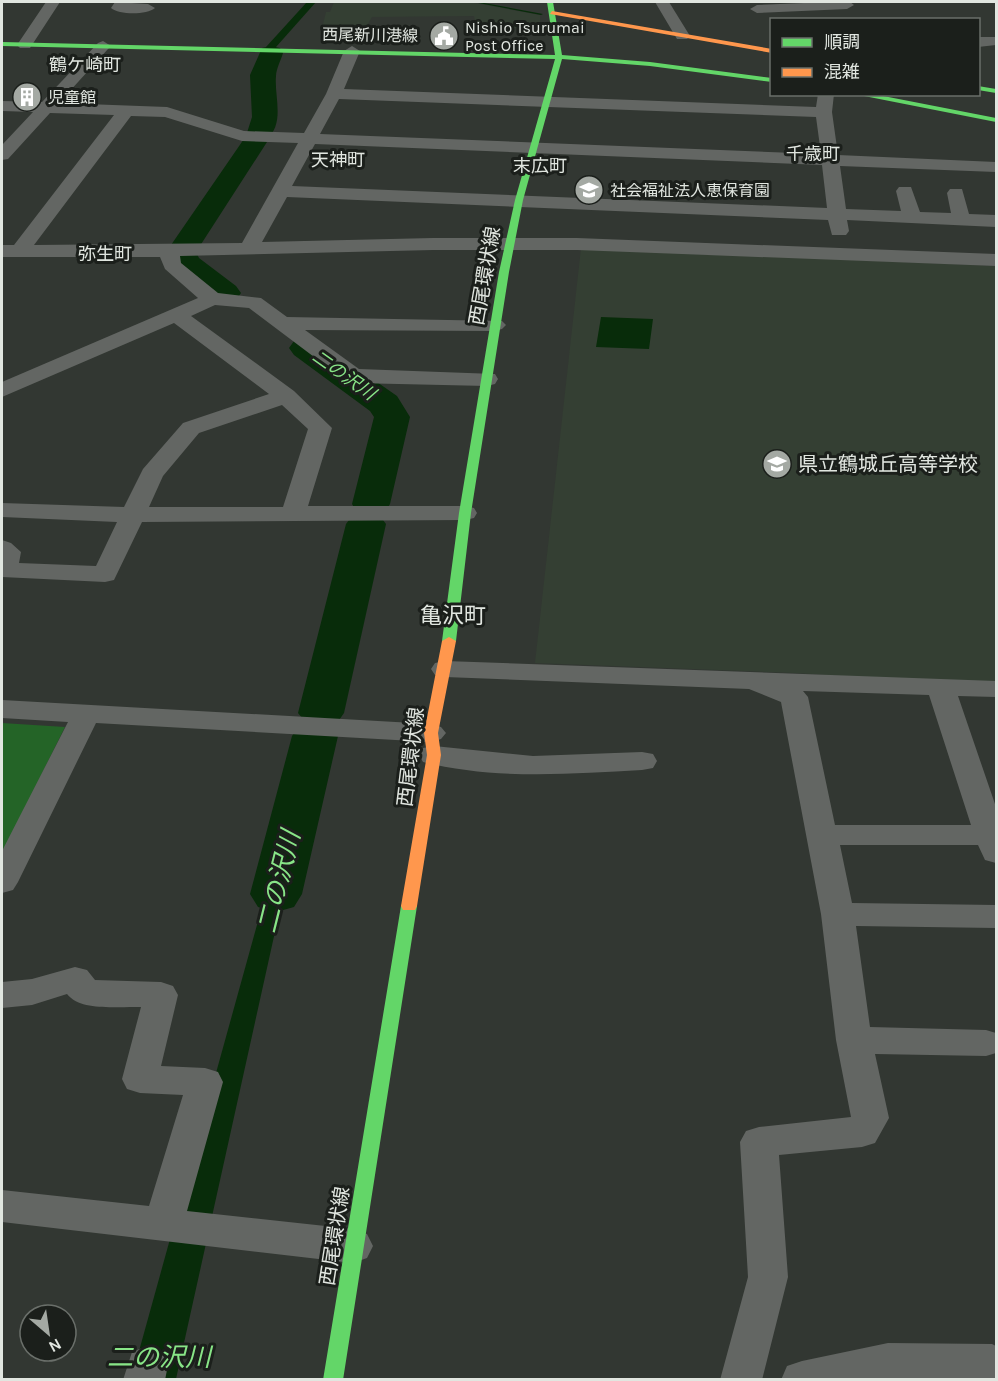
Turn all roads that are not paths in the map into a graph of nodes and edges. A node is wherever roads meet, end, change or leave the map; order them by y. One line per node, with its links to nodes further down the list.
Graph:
1 (53, 2): 13 (street)
2 (122, 2): 6 (street)
3 (663, 2): 9 (street)
4 (846, 3): 7 (street); 8 (street)
5 (551, 7): 9 (main road); 18 (main road, 西尾環状線)
6 (148, 8)
7 (757, 9)
8 (859, 18)
9 (682, 36): 15 (main road)
10 (996, 41): 11 (street)
11 (980, 42)
12 (2, 44): 13 (main road, 西尾新川港線)
13 (25, 45): 14 (main road, 西尾新川港線)
14 (103, 46): 17 (main road, 西尾新川港線); 27 (street)
15 (755, 48): 16 (street)
16 (770, 49)
17 (352, 51): 18 (main road, 西尾新川港線); 22 (street)
18 (560, 57): 19 (main road, 西尾新川港線); 25 (main road, 西尾環状線)
19 (770, 80)
20 (980, 88): 21 (main road)
21 (996, 91)
22 (334, 94): 25 (street); 31 (street)
23 (826, 96): 29 (street)
24 (869, 96): 30 (main road)
25 (547, 102): 29 (street); 32 (main road, 西尾環状線)
26 (2, 106): 27 (street)
27 (47, 108): 28 (street); 33 (street)
28 (125, 112): 31 (street); 46 (street)
29 (824, 112): 34 (street)
30 (996, 120)
31 (307, 140): 32 (street); 36 (street)
32 (534, 148): 34 (street); 39 (main road, 西尾環状線)
33 (2, 155)
34 (831, 160): 35 (street); 40 (street)
35 (996, 167)
36 (282, 191): 39 (street); 45 (street)
37 (905, 191): 41 (street)
38 (956, 193): 42 (street)
39 (519, 200): 40 (street); 44 (main road, 西尾環状線)
40 (837, 214): 41 (street); 48 (street)
41 (912, 217): 42 (street)
42 (961, 219): 43 (street)
43 (996, 221)
44 (510, 244): 45 (street); 48 (street); 53 (main road, 西尾環状線)
45 (249, 248): 47 (street)
46 (10, 251): 47 (street)
47 (169, 251): 50 (street)
48 (840, 254): 49 (street)
49 (996, 260)
50 (212, 299): 51 (street); 52 (street)
51 (176, 315): 55 (street); 56 (street)
52 (282, 323): 53 (street); 54 (street)
53 (495, 325): 54 (main road, 西尾環状線)
54 (487, 379): 58 (main road, 西尾環状線)
55 (2, 390)
56 (286, 396): 59 (street); 60 (street)
57 (2, 510): 60 (street)
58 (465, 513): 59 (street); 62 (main road, 西尾環状線)
59 (293, 514): 60 (street)
60 (132, 515): 61 (street)
61 (2, 548)
62 (445, 669): 63 (street); 68 (main road, 西尾環状線)
63 (750, 679): 64 (street); 70 (street)
64 (941, 688): 65 (street); 71 (street)
65 (996, 690)
66 (2, 708): 67 (street)
67 (86, 714): 68 (street); 72 (street)
68 (432, 744): 69 (street); 80 (main road, 西尾環状線)
69 (642, 761)
70 (822, 835): 71 (street); 73 (street)
71 (994, 843)
72 (2, 882)
73 (838, 914): 74 (street); 76 (street)
74 (996, 916)
75 (2, 994): 79 (street)
76 (854, 1040): 77 (street); 83 (street)
77 (986, 1043)
78 (2, 1206): 79 (street)
79 (163, 1224): 80 (street)
80 (352, 1246): 82 (main road, 西尾環状線)
81 (992, 1363): 84 (street)
82 (333, 1380)
83 (741, 1380)
84 (802, 1380)

